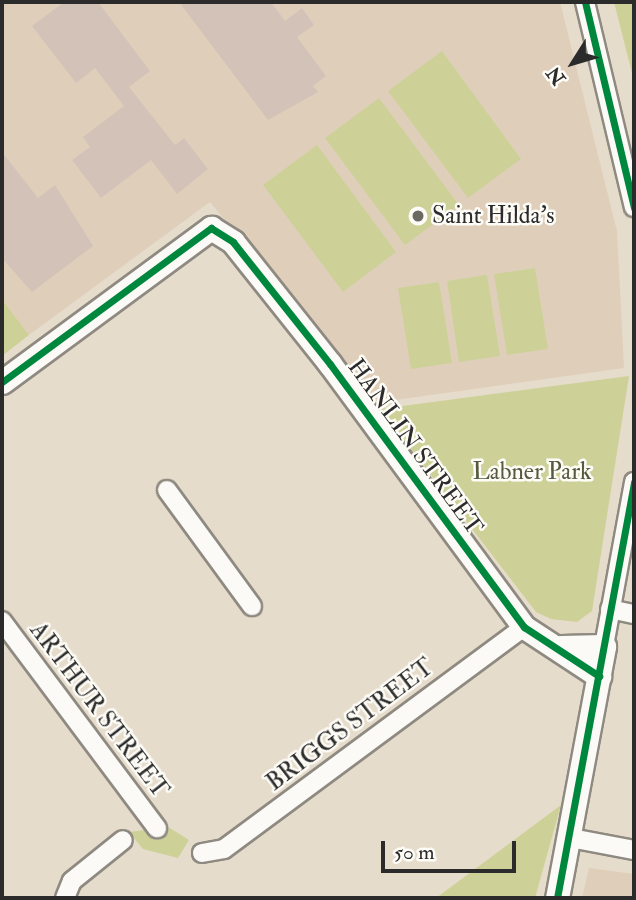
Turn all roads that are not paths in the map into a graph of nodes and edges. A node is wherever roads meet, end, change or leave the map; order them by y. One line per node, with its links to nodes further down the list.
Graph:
1 (585, 2): 2 (street)
2 (634, 207)
3 (2, 382): 10 (street, HANLIN STREET)
4 (634, 482): 7 (street)
5 (167, 490): 6 (street)
6 (252, 606)
7 (610, 609): 8 (street); 11 (street)
8 (634, 614)
9 (2, 621): 14 (street, ARTHUR STREET)
10 (524, 627): 12 (street, HANLIN STREET); 18 (street, BRIGGS STREET)
11 (604, 646): 12 (street); 13 (street)
12 (561, 648): 13 (street, HANLIN STREET)
13 (599, 677): 15 (street)
14 (157, 828)
15 (571, 838): 17 (street); 20 (street)
16 (122, 840): 19 (street)
17 (634, 850)
18 (202, 853)
19 (65, 898)
20 (557, 898)

